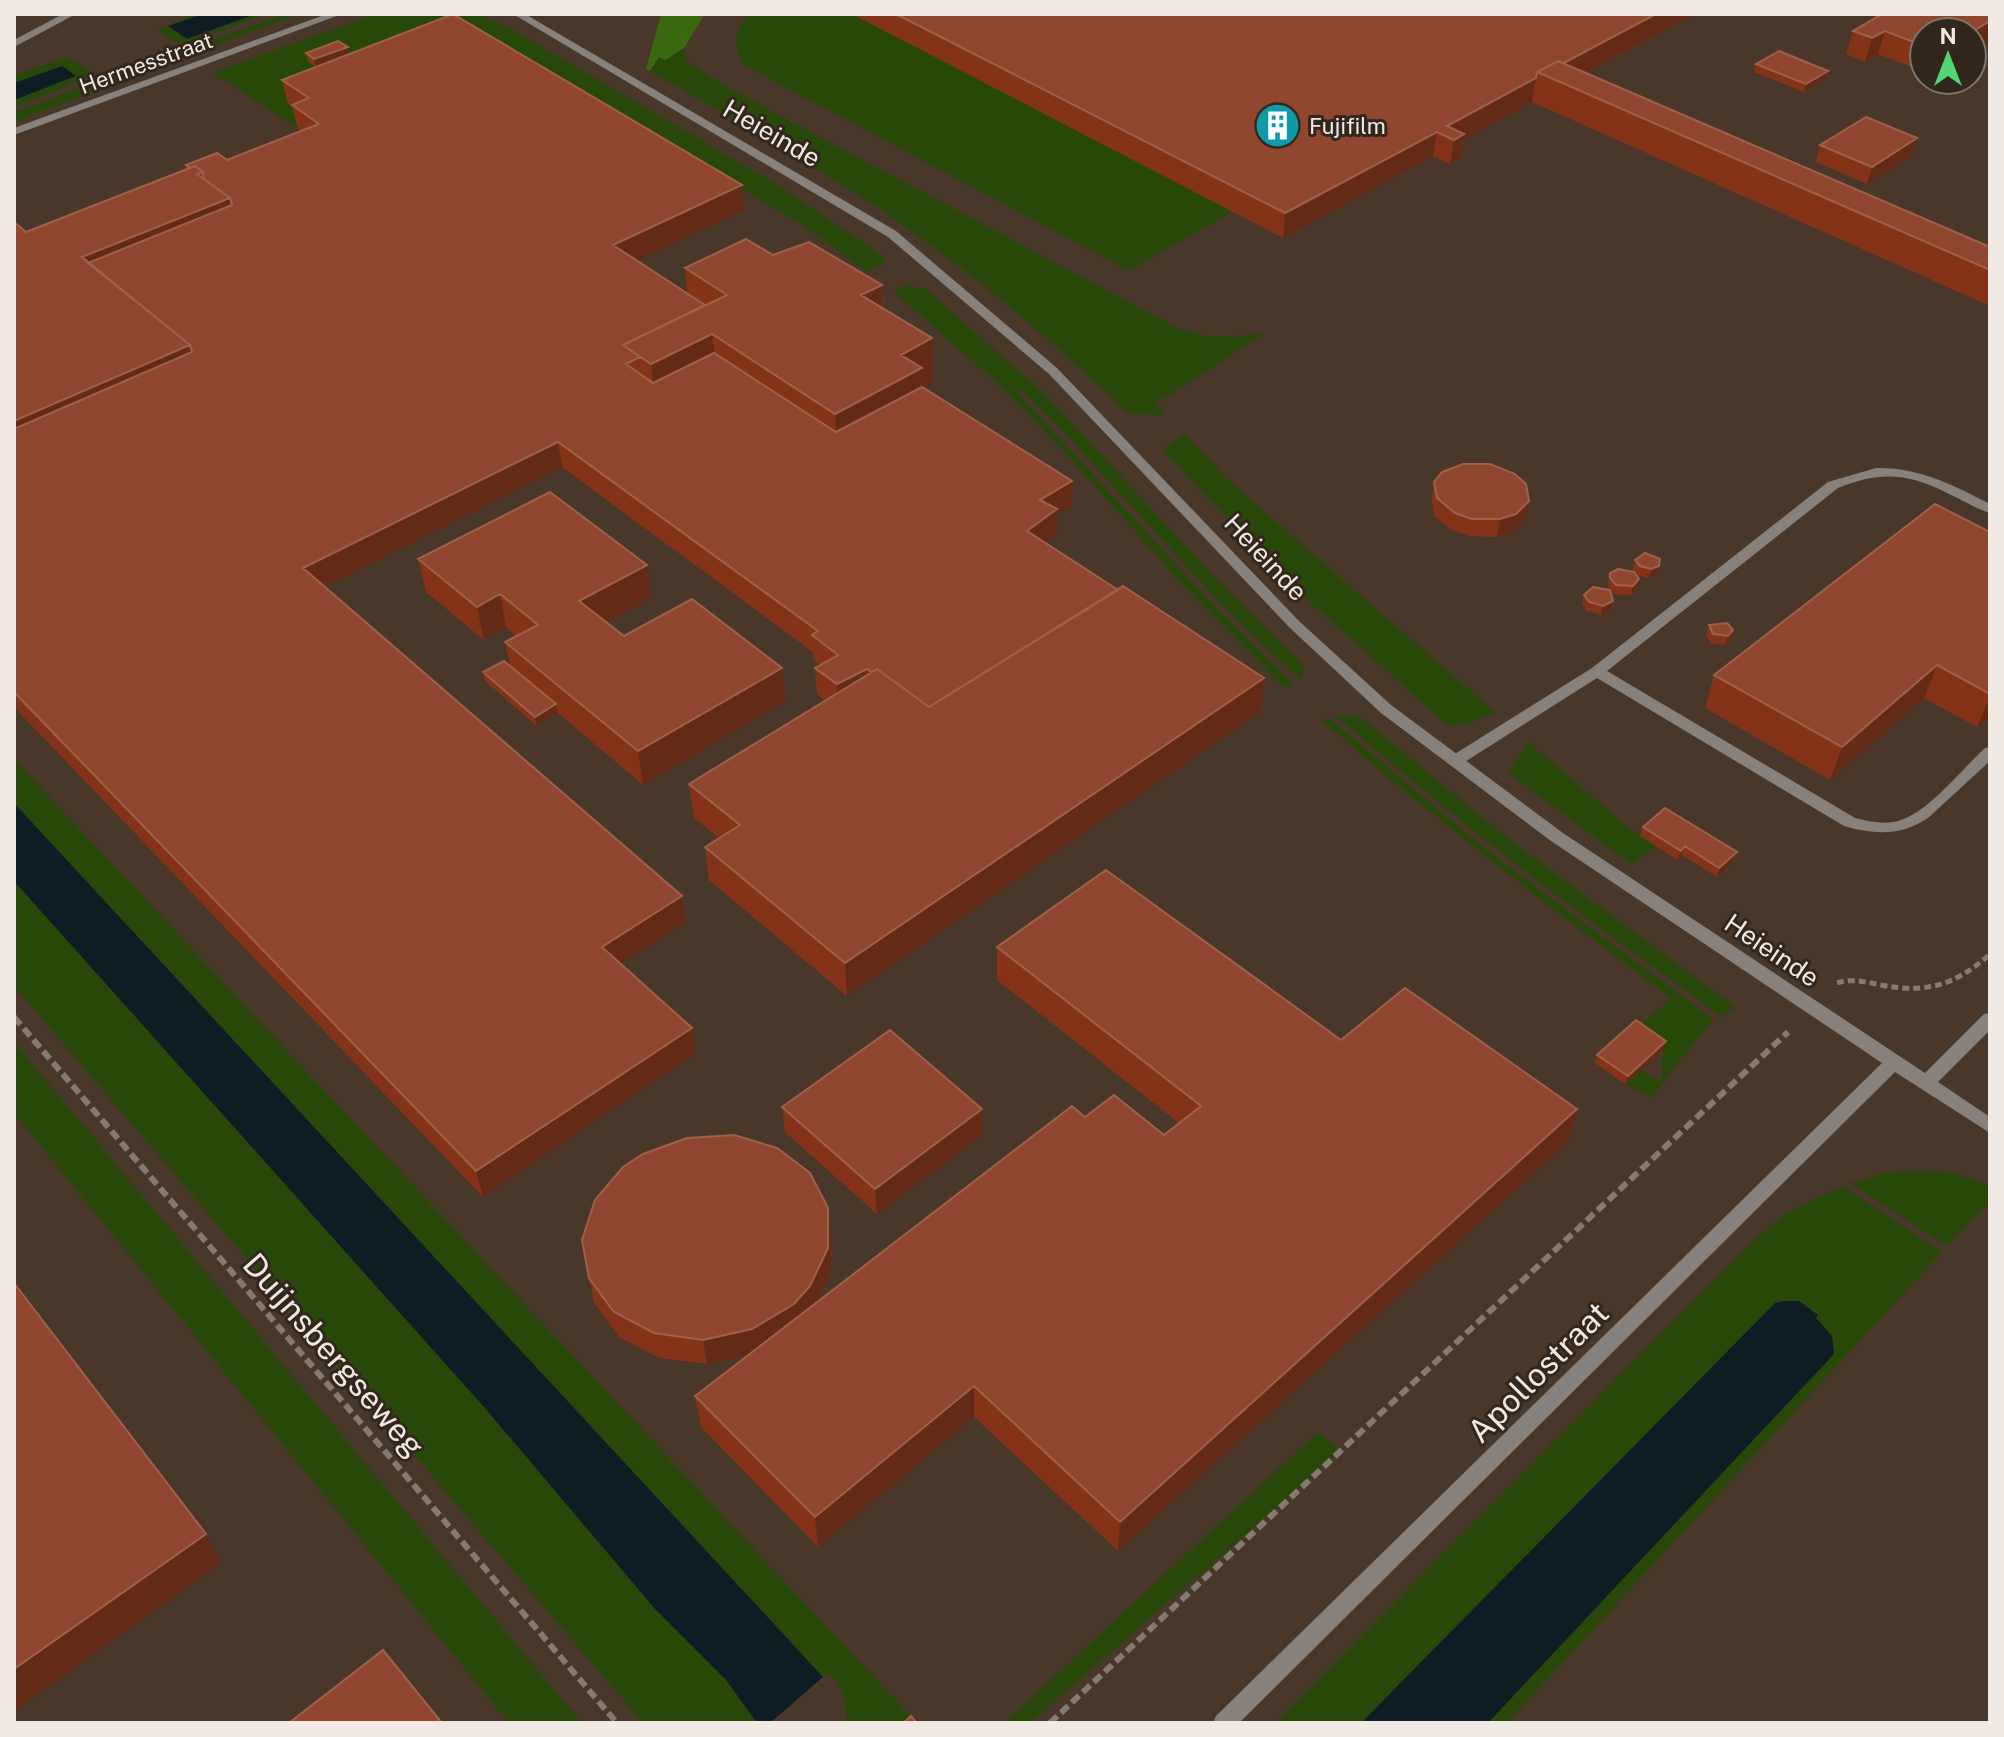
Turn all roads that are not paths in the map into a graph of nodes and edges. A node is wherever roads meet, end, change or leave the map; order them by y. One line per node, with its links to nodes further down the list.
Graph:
1 (71, 14): 4 (street); 5 (street)
2 (337, 14): 6 (street, Hermesstraat)
3 (518, 14): 10 (street, Heieinde)
4 (14, 35)
5 (14, 44)
6 (14, 132)
7 (1990, 509): 8 (street)
8 (1597, 671): 9 (street); 10 (street)
9 (1990, 752)
10 (1455, 761): 12 (street, Heieinde)
11 (1990, 1019): 13 (street)
12 (1893, 1063): 13 (street, Heieinde); 15 (street, Apollostraat)
13 (1925, 1084): 14 (street, Heieinde)
14 (1990, 1126)
15 (1224, 1723)

